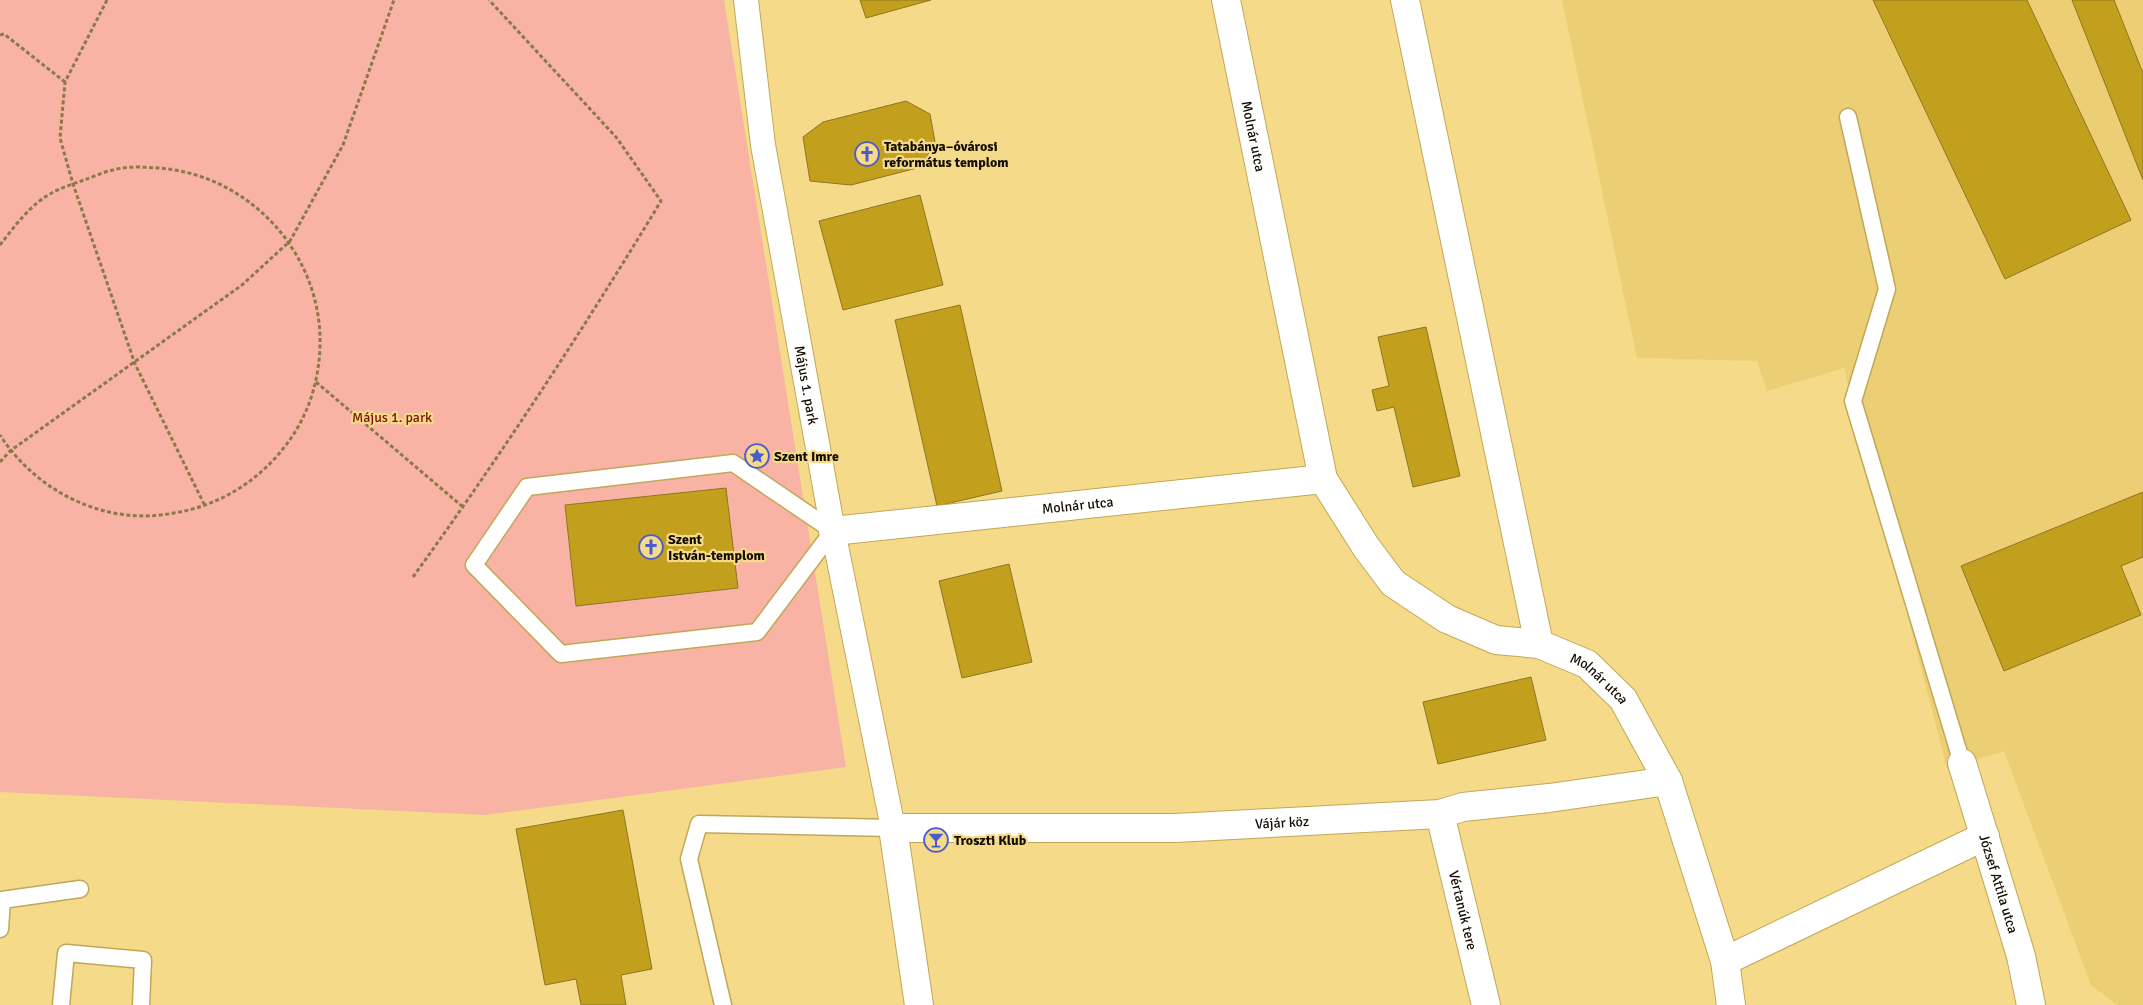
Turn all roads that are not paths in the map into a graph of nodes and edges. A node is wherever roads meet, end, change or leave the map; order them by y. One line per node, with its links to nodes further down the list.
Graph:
1 (746, 0): 6 (street, Május 1. park)
2 (1226, 0): 5 (street, Molnár utca)
3 (1405, 0): 7 (street)
4 (1848, 117): 8 (lane)
5 (1323, 479): 6 (street, Molnár utca); 7 (street, Molnár utca)
6 (834, 531): 6 (lane); 11 (street, Május 1. park)
7 (1539, 644): 9 (street, Molnár utca)
8 (1962, 763): 12 (street, József Attila utca)
9 (1668, 780): 10 (street, Vájár köz); 15 (street, Molnár utca)
10 (1440, 814): 11 (street, Vájár köz); 20 (street, Vértanúk tere)
11 (892, 828): 18 (lane); 19 (street)
12 (1985, 836): 15 (street); 22 (street, József Attila utca)
13 (80, 889): 14 (lane)
14 (0, 929)
15 (1725, 960): 21 (street, Molnár utca)
16 (61, 1005): 17 (lane)
17 (141, 1005)
18 (723, 1005)
19 (919, 1005)
20 (1486, 1005)
21 (1731, 1005)
22 (2031, 1005)

